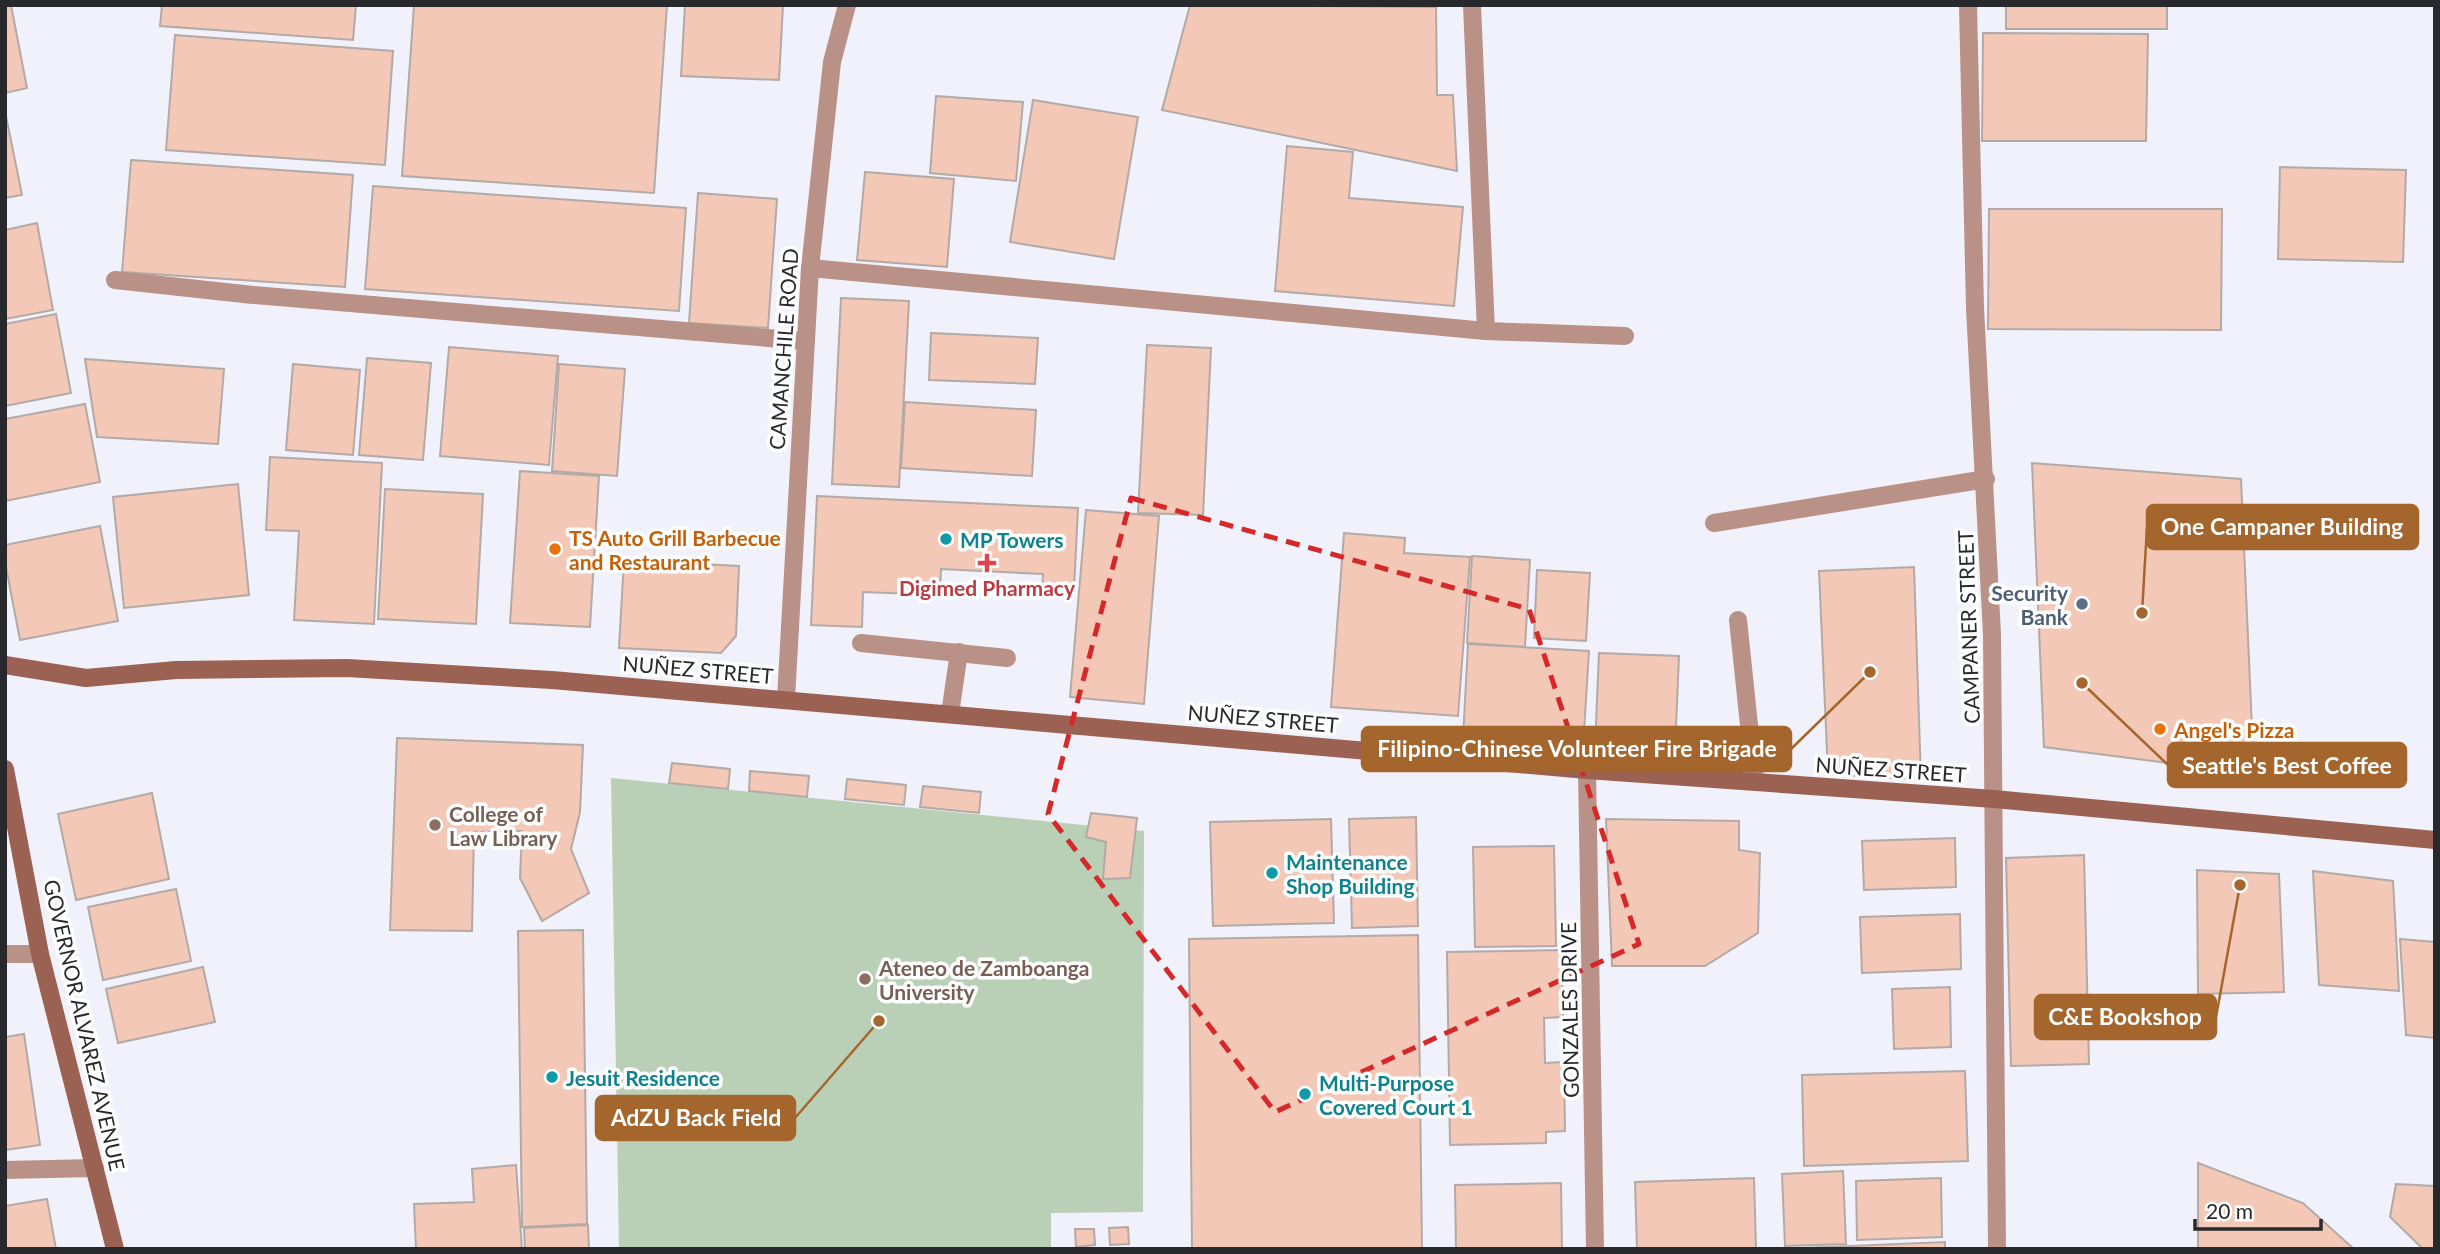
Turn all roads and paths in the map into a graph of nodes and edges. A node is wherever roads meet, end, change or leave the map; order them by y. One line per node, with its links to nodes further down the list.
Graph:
1 (847, 5): 4 (street, CAMANCHILE ROAD)
2 (1472, 5): 6 (street)
3 (1968, 5): 9 (street, CAMPANER STREET)
4 (810, 268): 6 (street); 8 (street, CAMANCHILE ROAD)
5 (115, 280): 8 (street)
6 (1486, 331): 7 (street)
7 (1625, 336)
8 (805, 341): 16 (street, CAMANCHILE ROAD)
9 (1986, 479): 10 (street); 21 (street, CAMPANER STREET)
10 (1714, 523)
11 (1738, 620): 20 (street)
12 (862, 643): 13 (street)
13 (959, 652): 14 (street); 17 (street)
14 (1007, 658)
15 (5, 664): 16 (main road, NUÑEZ STREET)
16 (786, 699): 17 (main road, NUÑEZ STREET)
17 (950, 714): 19 (main road, NUÑEZ STREET)
18 (5, 769): 24 (main road, GOVERNOR ALVAREZ AVENUE)
19 (1587, 770): 20 (main road, NUÑEZ STREET); 28 (street, GONZALES DRIVE)
20 (1755, 782): 21 (main road, NUÑEZ STREET)
21 (1994, 799): 22 (main road, NUÑEZ STREET); 29 (street, CAMPANER STREET)
22 (2435, 841)
23 (5, 954): 24 (street)
24 (40, 954): 25 (main road, GOVERNOR ALVAREZ AVENUE)
25 (95, 1168): 26 (street); 27 (main road, GOVERNOR ALVAREZ AVENUE)
26 (5, 1170)
27 (115, 1249)
28 (1595, 1249)
29 (1997, 1249)

